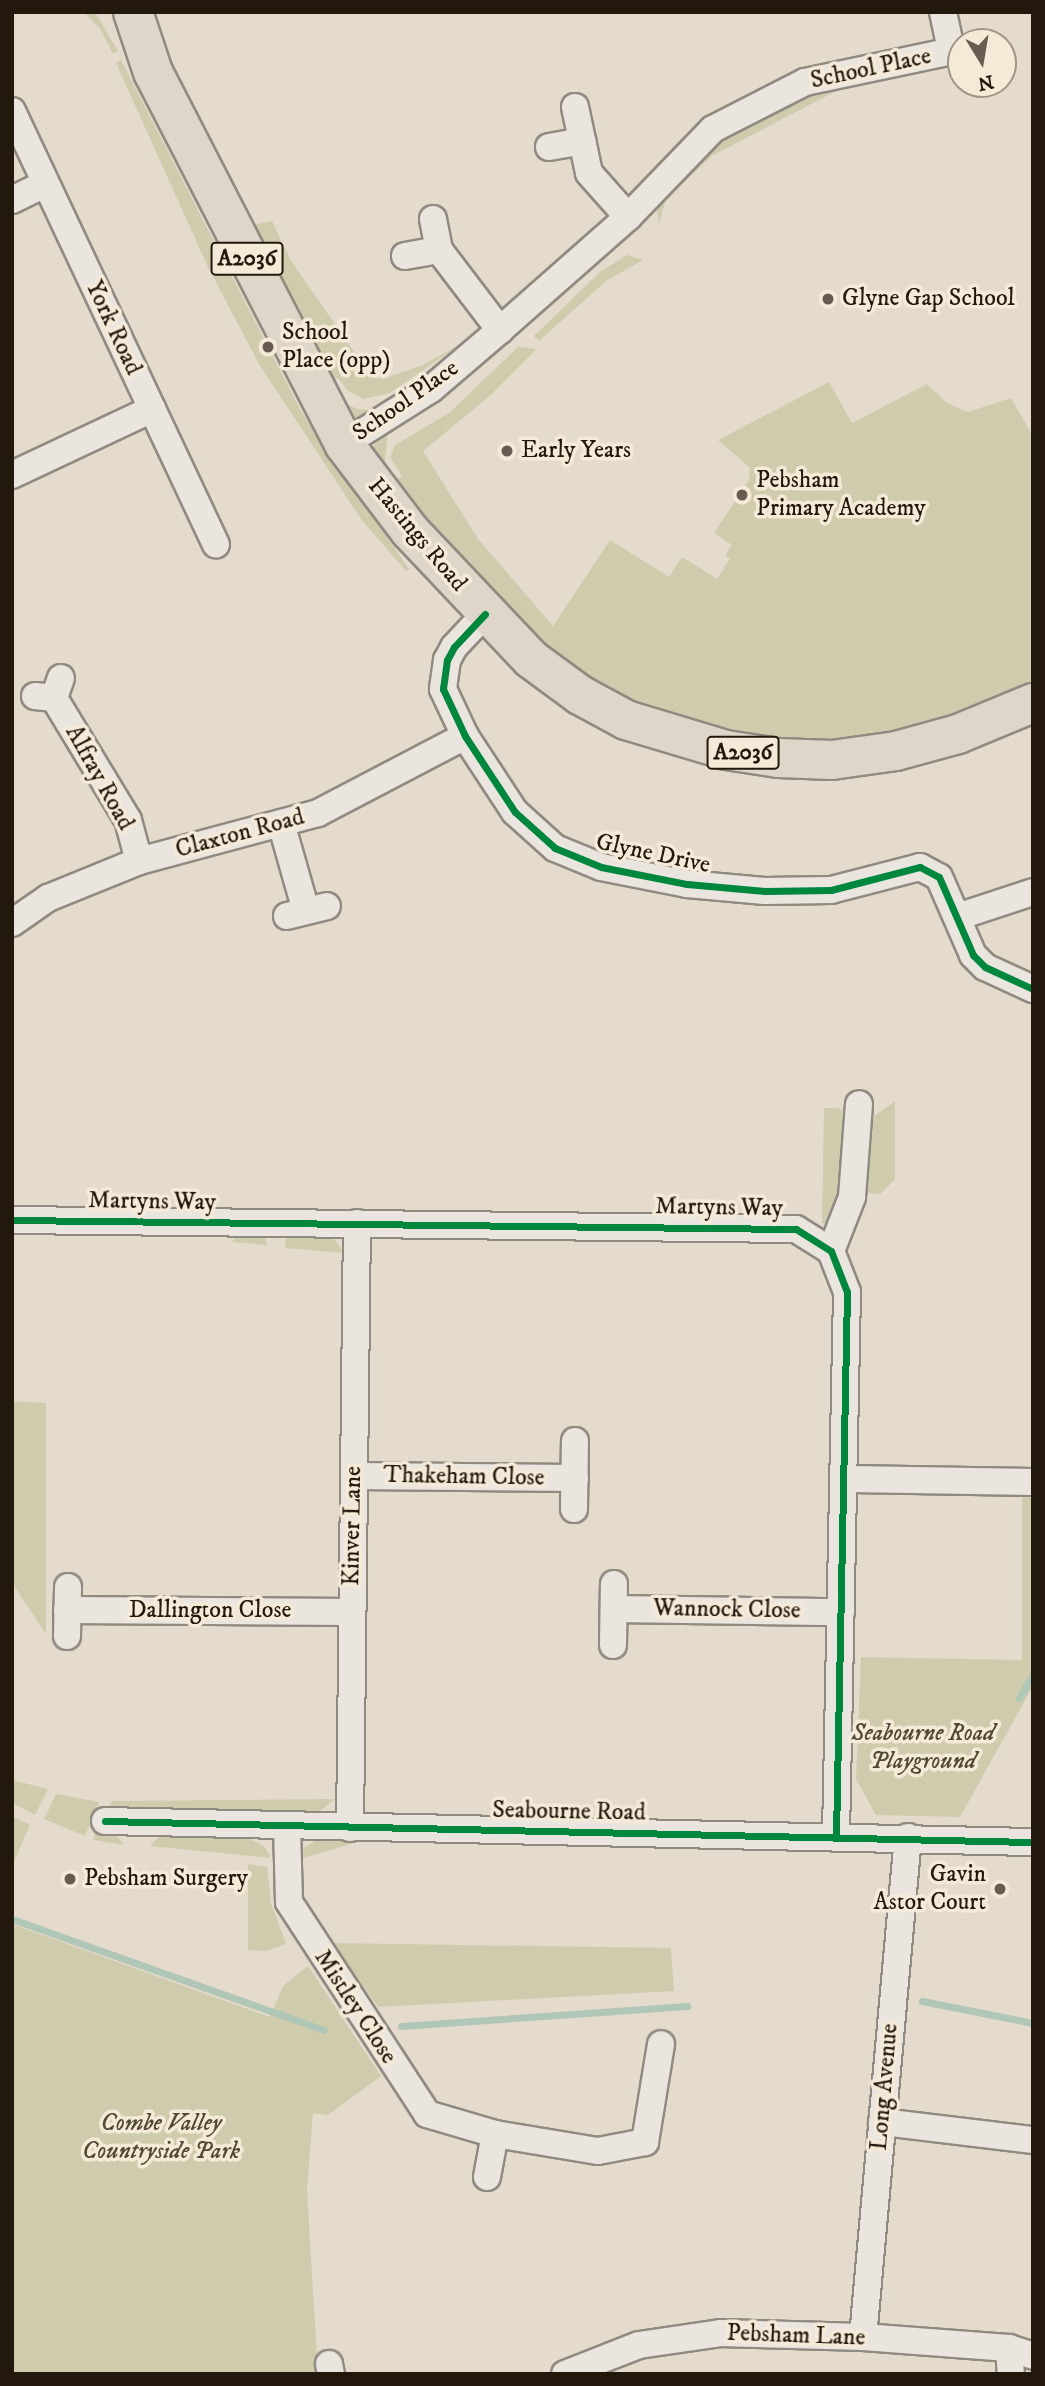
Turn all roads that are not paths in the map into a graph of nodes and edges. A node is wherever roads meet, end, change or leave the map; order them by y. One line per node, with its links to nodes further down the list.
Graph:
1 (135, 17): 15 (main road, Hastings Road / A2036)
2 (947, 52): 9 (street, School Place)
3 (575, 107): 5 (street)
4 (12, 111): 7 (street, York Road)
5 (582, 141): 6 (street); 9 (street)
6 (549, 147)
7 (45, 184): 8 (street); 14 (street, York Road)
8 (12, 200)
9 (628, 217): 13 (street, School Place)
10 (433, 219): 11 (street)
11 (439, 250): 12 (street); 13 (street)
12 (405, 256)
13 (500, 330): 15 (street, School Place)
14 (152, 409): 16 (street); 17 (street, York Road)
15 (344, 444): 18 (main road, Hastings Road / A2036)
16 (12, 475)
17 (216, 544)
18 (485, 614): 20 (main road, Hastings Road / A2036); 21 (street, Glyne Drive)
19 (50, 691): 23 (street, Alfray Road)
20 (1033, 703)
21 (465, 736): 22 (street, Claxton Road); 26 (street, Glyne Drive)
22 (281, 823): 23 (street, Claxton Road); 25 (street)
23 (139, 861): 27 (street, Claxton Road)
24 (1033, 892): 26 (street)
25 (307, 911)
26 (957, 917): 28 (street, Glyne Drive)
27 (12, 922)
28 (1033, 989)
29 (859, 1104): 32 (street)
30 (12, 1220): 31 (street, Martyns Way)
31 (357, 1223): 32 (street, Martyns Way); 34 (street, Kinver Lane)
32 (831, 1251): 36 (street)
33 (575, 1441): 35 (street, Thakeham Close)
34 (354, 1476): 35 (street, Thakeham Close); 40 (street, Kinver Lane)
35 (575, 1478): 38 (street, Thakeham Close)
36 (843, 1479): 37 (street); 41 (street)
37 (1033, 1482)
38 (574, 1509)
39 (67, 1611): 40 (street, Dallington Close)
40 (352, 1612): 45 (street, Kinver Lane)
41 (841, 1612): 42 (street, Wannock Close); 46 (street)
42 (613, 1645)
43 (105, 1821): 44 (street, Seabourne Road)
44 (287, 1826): 45 (street, Seabourne Road); 51 (street, Mistley Close)
45 (350, 1828): 46 (street, Seabourne Road)
46 (836, 1836): 47 (street, Seabourne Road)
47 (908, 1837): 48 (street, Seabourne Road); 50 (street, Long Avenue)
48 (1033, 1842)
49 (661, 2044): 51 (street, Mistley Close)
50 (882, 2122): 52 (street); 54 (street, Long Avenue)
51 (495, 2134): 53 (street)
52 (1033, 2140)
53 (487, 2177)
54 (863, 2337): 55 (street, Pebsham Lane); 56 (street, Pebsham Lane)
55 (1017, 2359)
56 (576, 2371)

